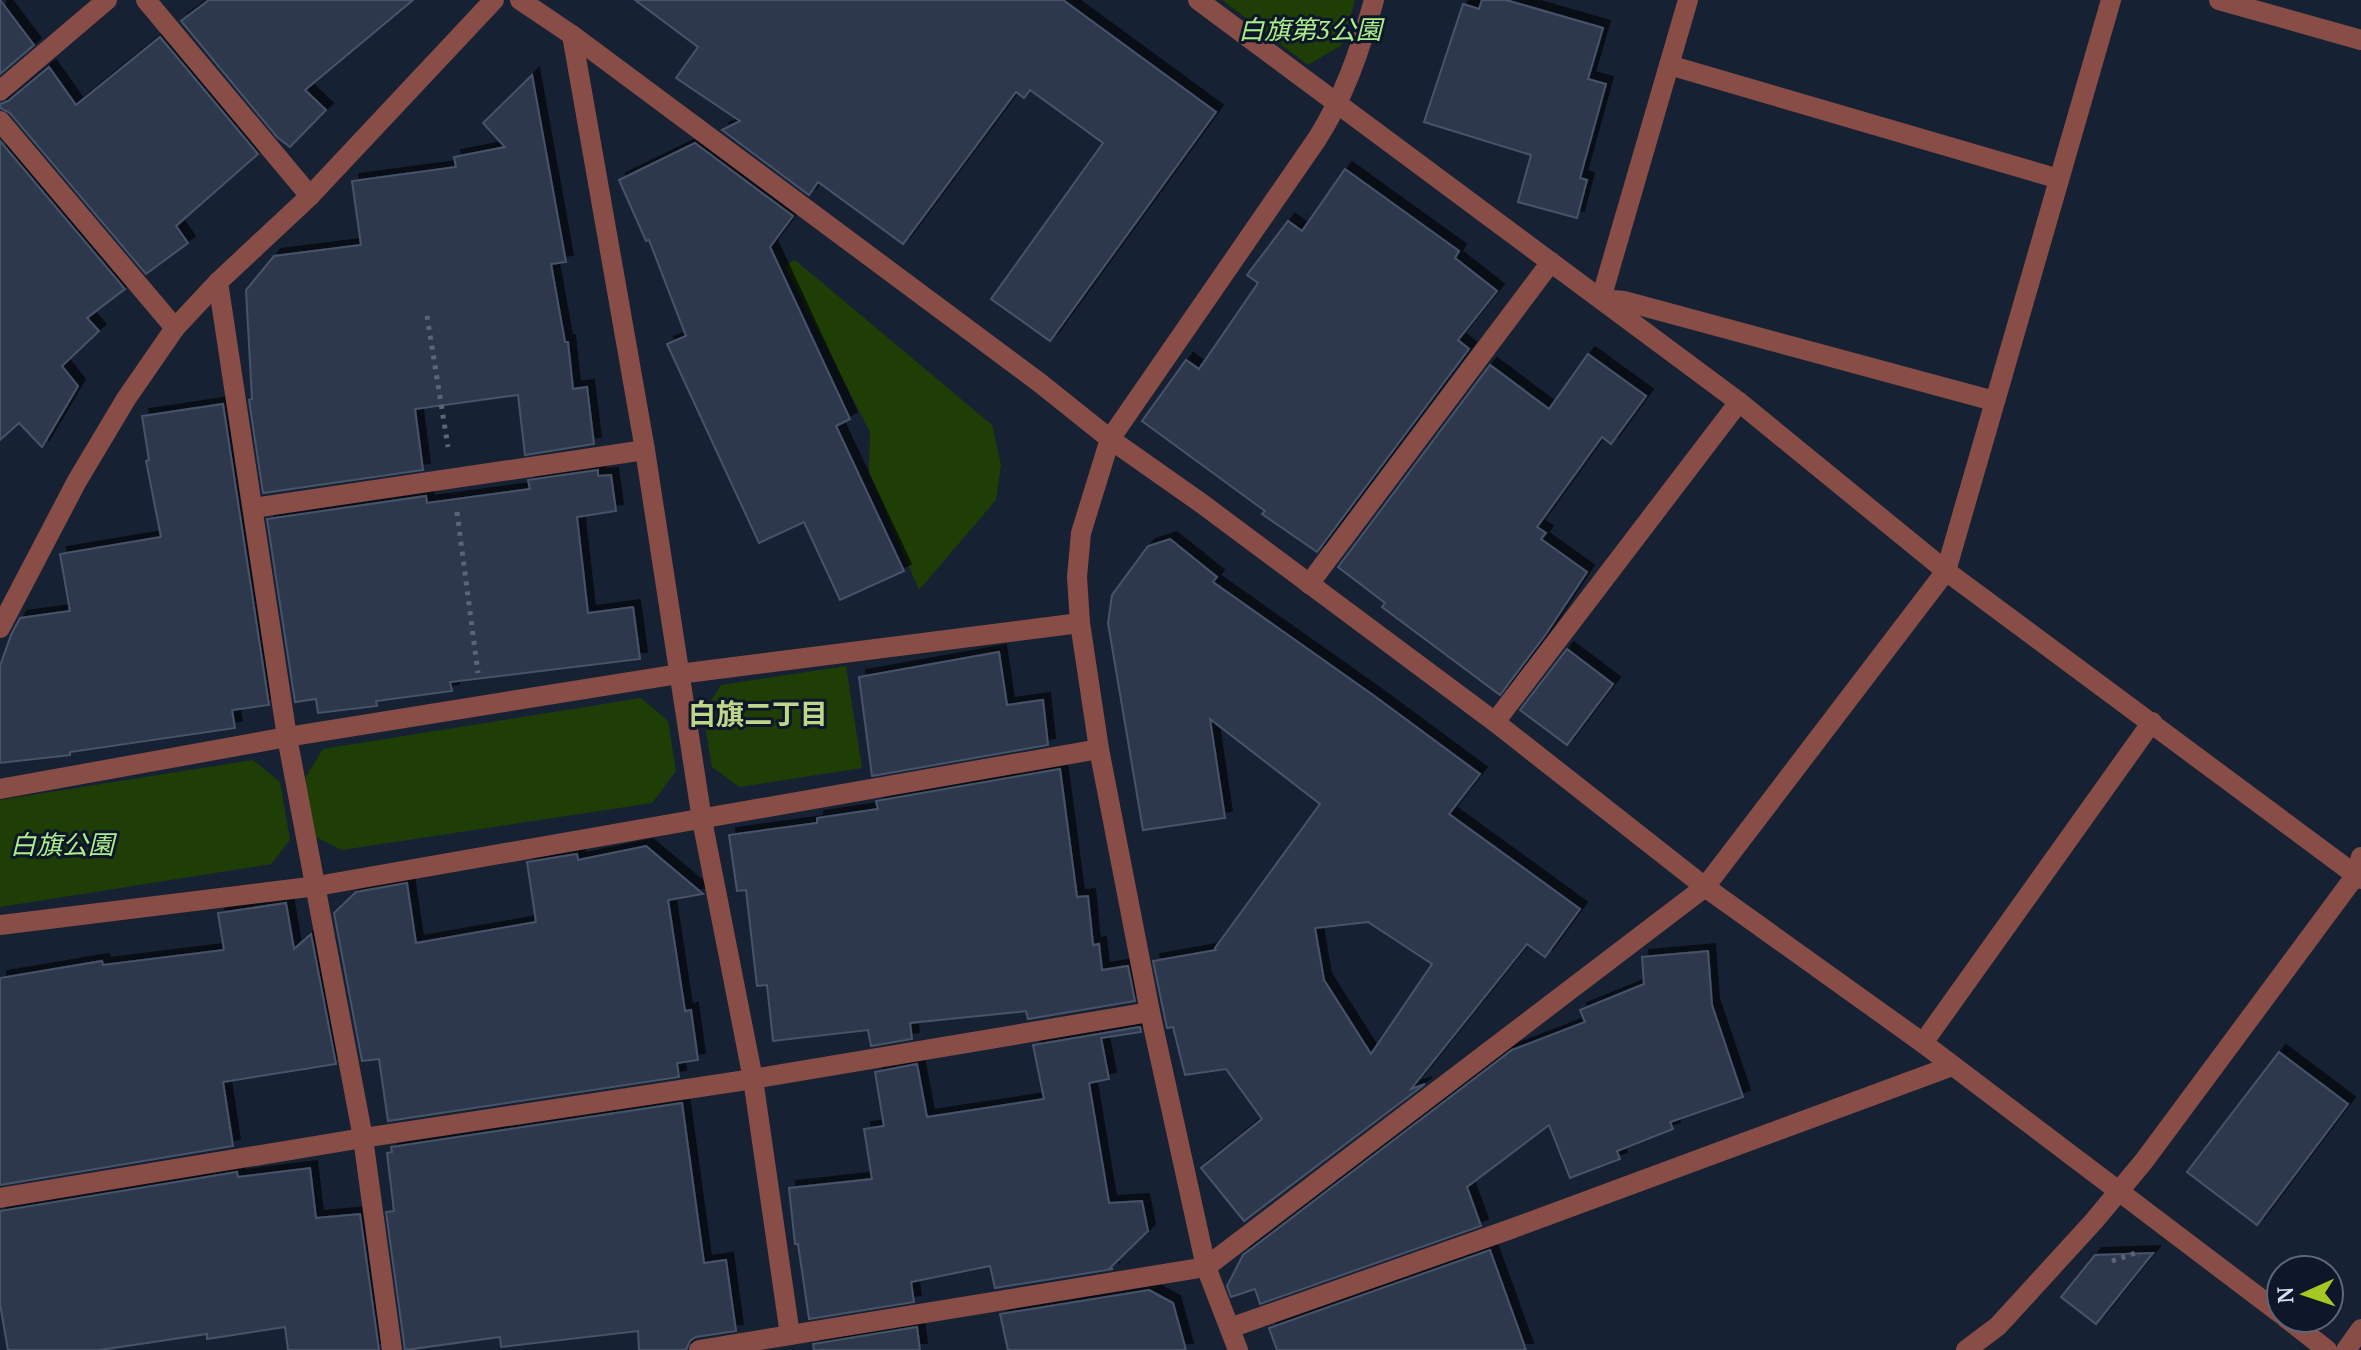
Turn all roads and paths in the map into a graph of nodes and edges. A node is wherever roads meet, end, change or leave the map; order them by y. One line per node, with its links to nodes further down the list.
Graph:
1 (107, 0): 13 (street)
2 (146, 0): 17 (street)
3 (494, 0): 17 (street)
4 (520, 0): 10 (street)
5 (1198, 0): 14 (street)
6 (1374, 0): 14 (street)
7 (1688, 0): 12 (street)
8 (2111, 0): 16 (street)
9 (2219, 0): 11 (street)
10 (572, 35): 24 (street); 25 (street)
11 (2361, 40)
12 (1669, 65): 16 (street); 20 (street)
13 (0, 91)
14 (1338, 105): 18 (street); 24 (street)
15 (0, 121): 21 (street)
16 (2059, 179): 22 (street)
17 (310, 196): 19 (street)
18 (1551, 262): 20 (street); 28 (street)
19 (218, 282): 21 (street); 26 (street)
20 (1601, 299): 22 (street); 23 (street)
21 (175, 328): 30 (street)
22 (1994, 401): 27 (street)
23 (1739, 402): 27 (street); 32 (street)
24 (1110, 439): 28 (street); 29 (street)
25 (645, 450): 26 (street); 31 (street)
26 (253, 508): 34 (street)
27 (1946, 571): 33 (street); 40 (street)
28 (1309, 584): 32 (street)
29 (1080, 623): 31 (street); 35 (street)
30 (0, 628)
31 (679, 674): 34 (street); 37 (street)
32 (1495, 722): 40 (street)
33 (2152, 722): 38 (street); 43 (street)
34 (287, 737): 36 (street); 39 (street)
35 (1099, 749): 37 (street); 42 (street)
36 (0, 789)
37 (702, 820): 39 (street); 45 (street)
38 (2359, 870): 47 (street)
39 (317, 886): 41 (street); 46 (street)
40 (1705, 887): 43 (street); 51 (street)
41 (0, 925)
42 (1150, 1012): 45 (street); 51 (street)
43 (1923, 1043): 44 (street)
44 (1952, 1066): 47 (street); 53 (street)
45 (753, 1079): 46 (street); 56 (street)
46 (363, 1138): 48 (street); 57 (street)
47 (2118, 1189): 52 (street); 60 (street)
48 (0, 1198)
49 (2112, 1261): 50 (path)
50 (2148, 1262)
51 (1206, 1267): 53 (street); 56 (street)
52 (2265, 1302)
53 (1230, 1328): 59 (street)
54 (2361, 1329): 62 (street)
55 (2306, 1334): 61 (street)
56 (790, 1335): 58 (street)
57 (392, 1350)
58 (699, 1350)
59 (1238, 1350)
60 (1966, 1350)
61 (2327, 1350)
62 (2346, 1350)

